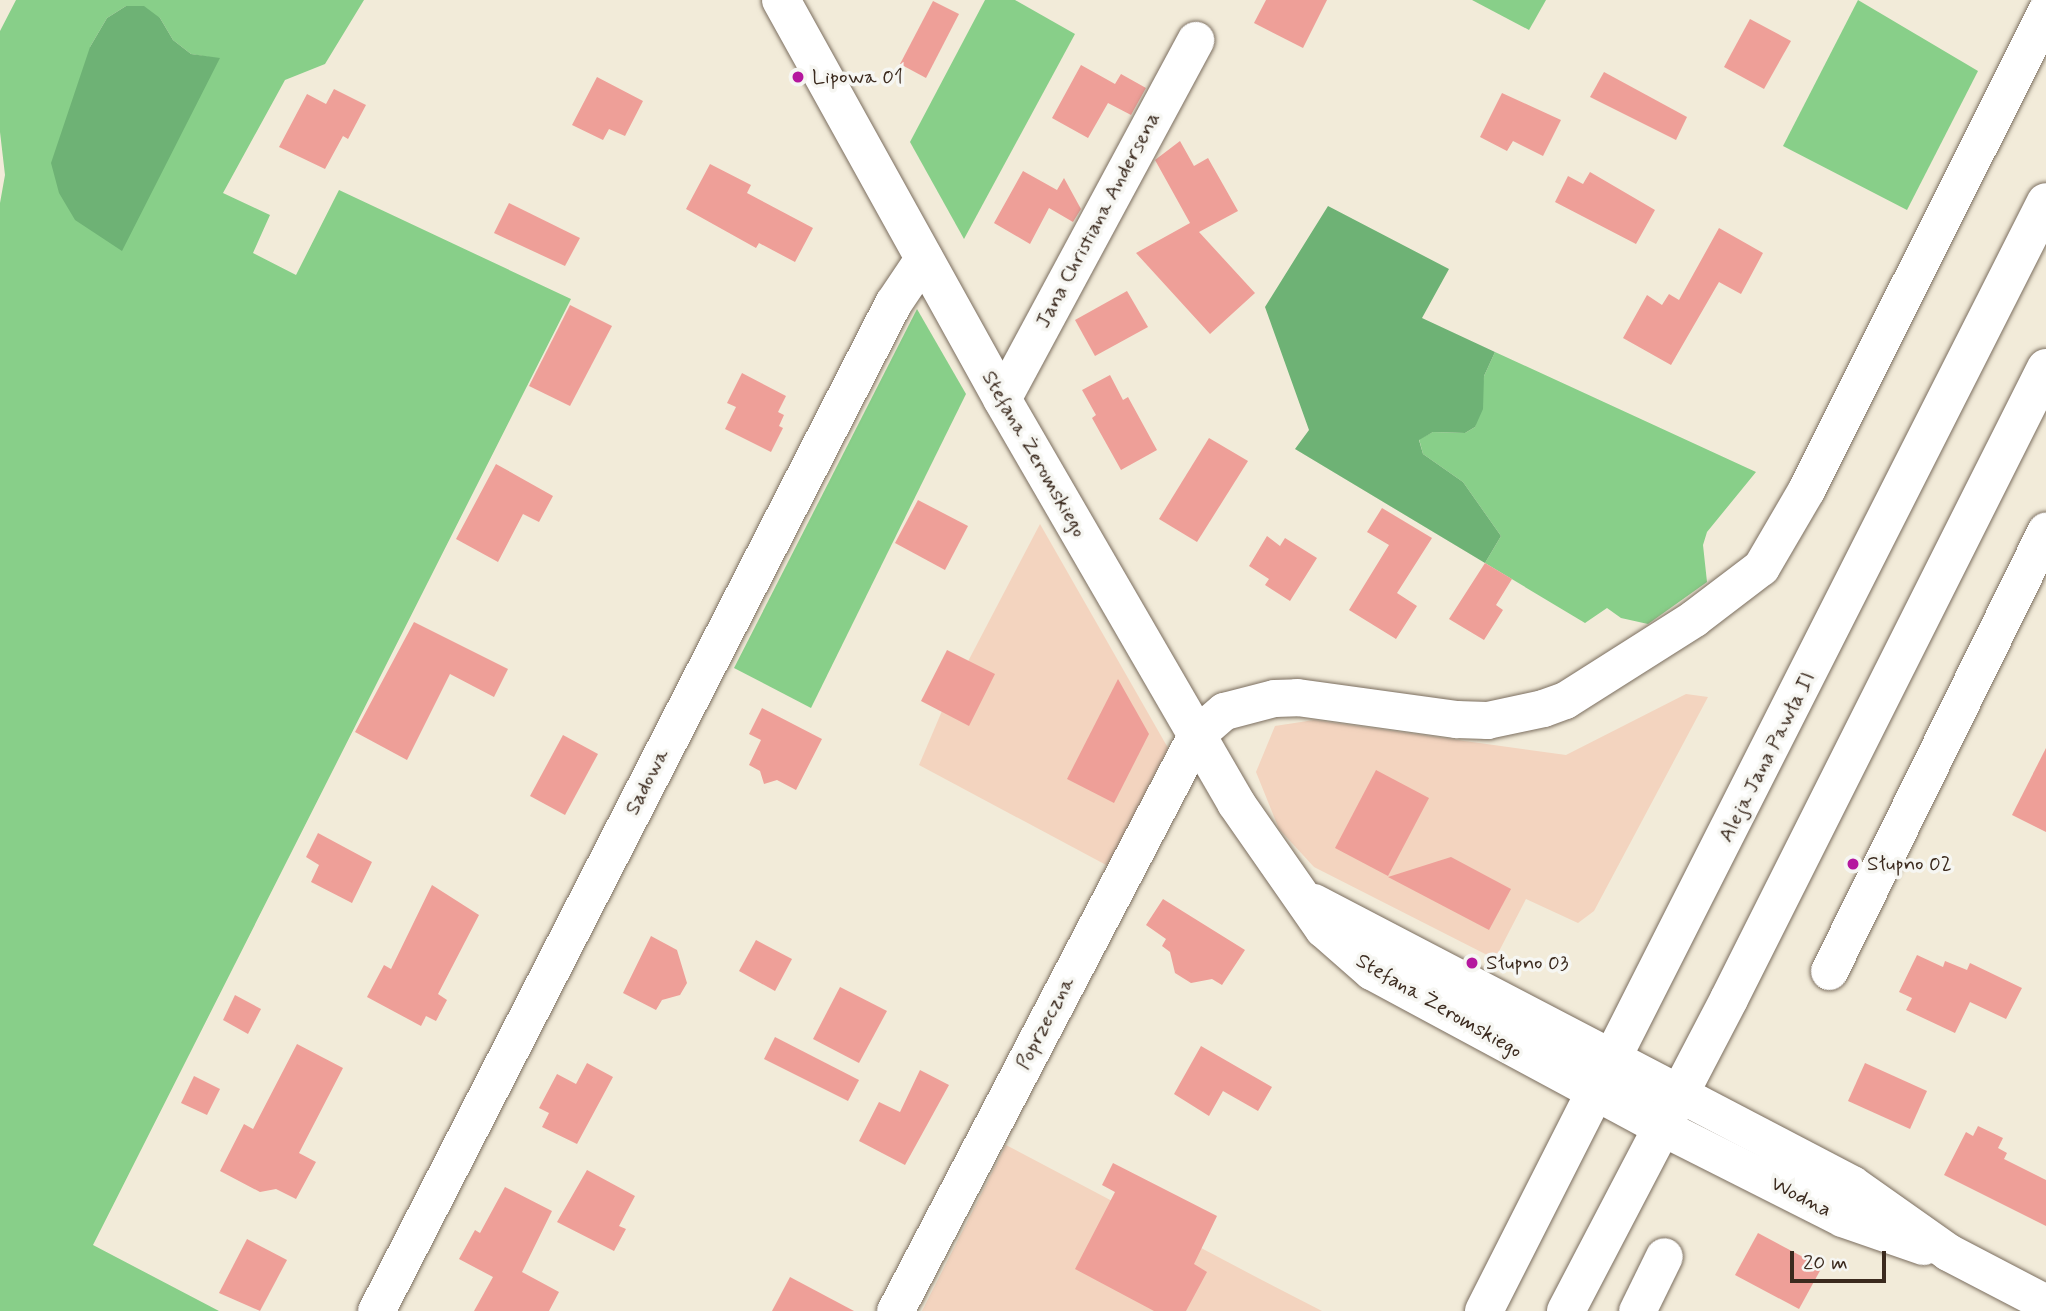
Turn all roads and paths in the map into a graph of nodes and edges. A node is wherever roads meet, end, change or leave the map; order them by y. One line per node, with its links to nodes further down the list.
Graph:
1 (781, 0): 5 (main road, Stefana Żeromskiego)
2 (2046, 11): 9 (street)
3 (1195, 40): 7 (street, Jana Christiana Andersena)
4 (2046, 202): 11 (main road, Aleja Jana Pawła II)
5 (924, 257): 7 (main road, Stefana Żeromskiego); 15 (street, Sadowa)
6 (2046, 369): 12 (main road)
7 (1002, 400): 9 (main road, Stefana Żeromskiego)
8 (2046, 530): 10 (street)
9 (1196, 735): 11 (main road, Stefana Żeromskiego); 16 (street, Poprzeczna)
10 (1829, 971)
11 (1603, 1076): 12 (main road, Stefana Żeromskiego); 17 (main road, Aleja Jana Pawła II)
12 (1669, 1109): 14 (street, Wodna); 18 (main road)
13 (1664, 1256): 19 (street)
14 (2046, 1303)
15 (376, 1311)
16 (895, 1311)
17 (1484, 1311)
18 (1566, 1311)
19 (1637, 1311)

